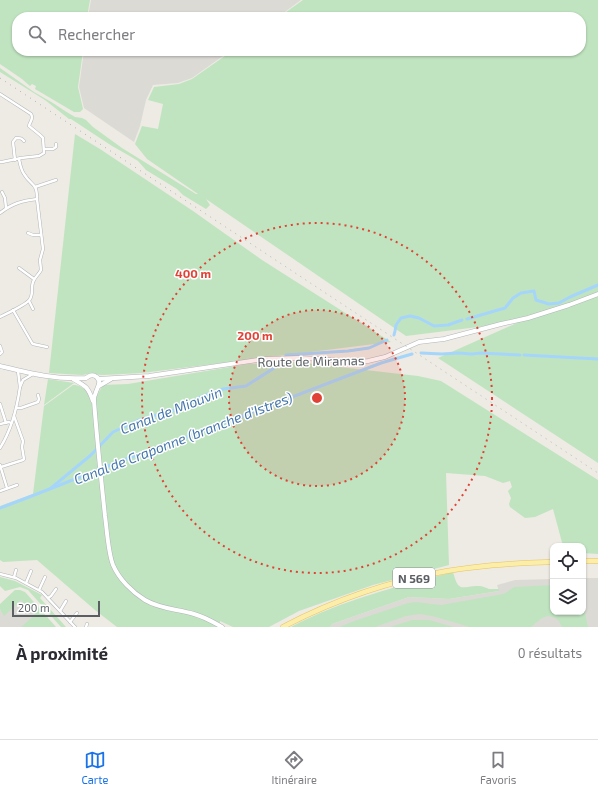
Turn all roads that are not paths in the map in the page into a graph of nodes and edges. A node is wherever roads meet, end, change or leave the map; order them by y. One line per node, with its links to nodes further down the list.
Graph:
1 (0, 94): 4 (street)
2 (24, 141): 5 (street)
3 (56, 144): 4 (street)
4 (44, 149): 5 (street)
5 (17, 159): 6 (street); 8 (street)
6 (0, 162)
7 (56, 180): 8 (street)
8 (36, 187): 10 (street)
9 (2, 192): 11 (street)
10 (37, 199): 11 (street); 14 (street)
11 (6, 208): 12 (street)
12 (0, 213)
13 (28, 233): 14 (street)
14 (41, 234): 16 (street)
15 (20, 268): 16 (street)
16 (34, 279): 18 (street)
17 (598, 294): 32 (main road, Route de Miramas)
18 (29, 301): 19 (street); 20 (street)
19 (34, 309)
20 (13, 310): 21 (street); 23 (street)
21 (0, 317)
22 (0, 346): 24 (street)
23 (47, 347)
24 (0, 354)
25 (0, 366): 26 (main road)
26 (18, 370): 27 (main road); 34 (street)
27 (23, 372): 28 (main road); 33 (street)
28 (33, 374): 30 (main road); 33 (street)
29 (86, 378): 30 (main road); 31 (main road); 35 (main road)
30 (73, 379): 35 (main road)
31 (98, 379): 32 (main road, Route de Miramas); 36 (main road)
32 (111, 379): 36 (main road, Route de Miramas)
33 (23, 380): 34 (street)
34 (20, 387): 40 (street)
35 (87, 387): 36 (main road); 38 (main road)
36 (98, 387): 38 (main road)
37 (38, 394): 40 (street)
38 (94, 402): 67 (main road)
39 (0, 404): 42 (street)
40 (16, 408): 41 (street)
41 (14, 416): 43 (street); 46 (street)
42 (6, 423): 43 (street); 44 (street)
43 (11, 423): 45 (street)
44 (0, 424)
45 (0, 448)
46 (0, 466): 48 (street)
47 (17, 485): 48 (street)
48 (7, 488): 49 (street)
49 (0, 491)
50 (586, 561): 51 (main road)
51 (598, 561)
52 (550, 562): 68 (main road, N 569)
53 (16, 570): 56 (street)
54 (31, 572): 58 (street)
55 (0, 574): 56 (street)
56 (14, 577): 58 (street)
57 (45, 577): 60 (street)
58 (26, 583): 60 (street)
59 (56, 589): 61 (street)
60 (39, 590): 61 (street)
61 (48, 598): 63 (street)
62 (66, 601): 63 (street)
63 (60, 611): 65 (street)
64 (77, 613): 65 (street)
65 (70, 622): 66 (street)
66 (75, 627)
67 (221, 627)
68 (282, 627)

